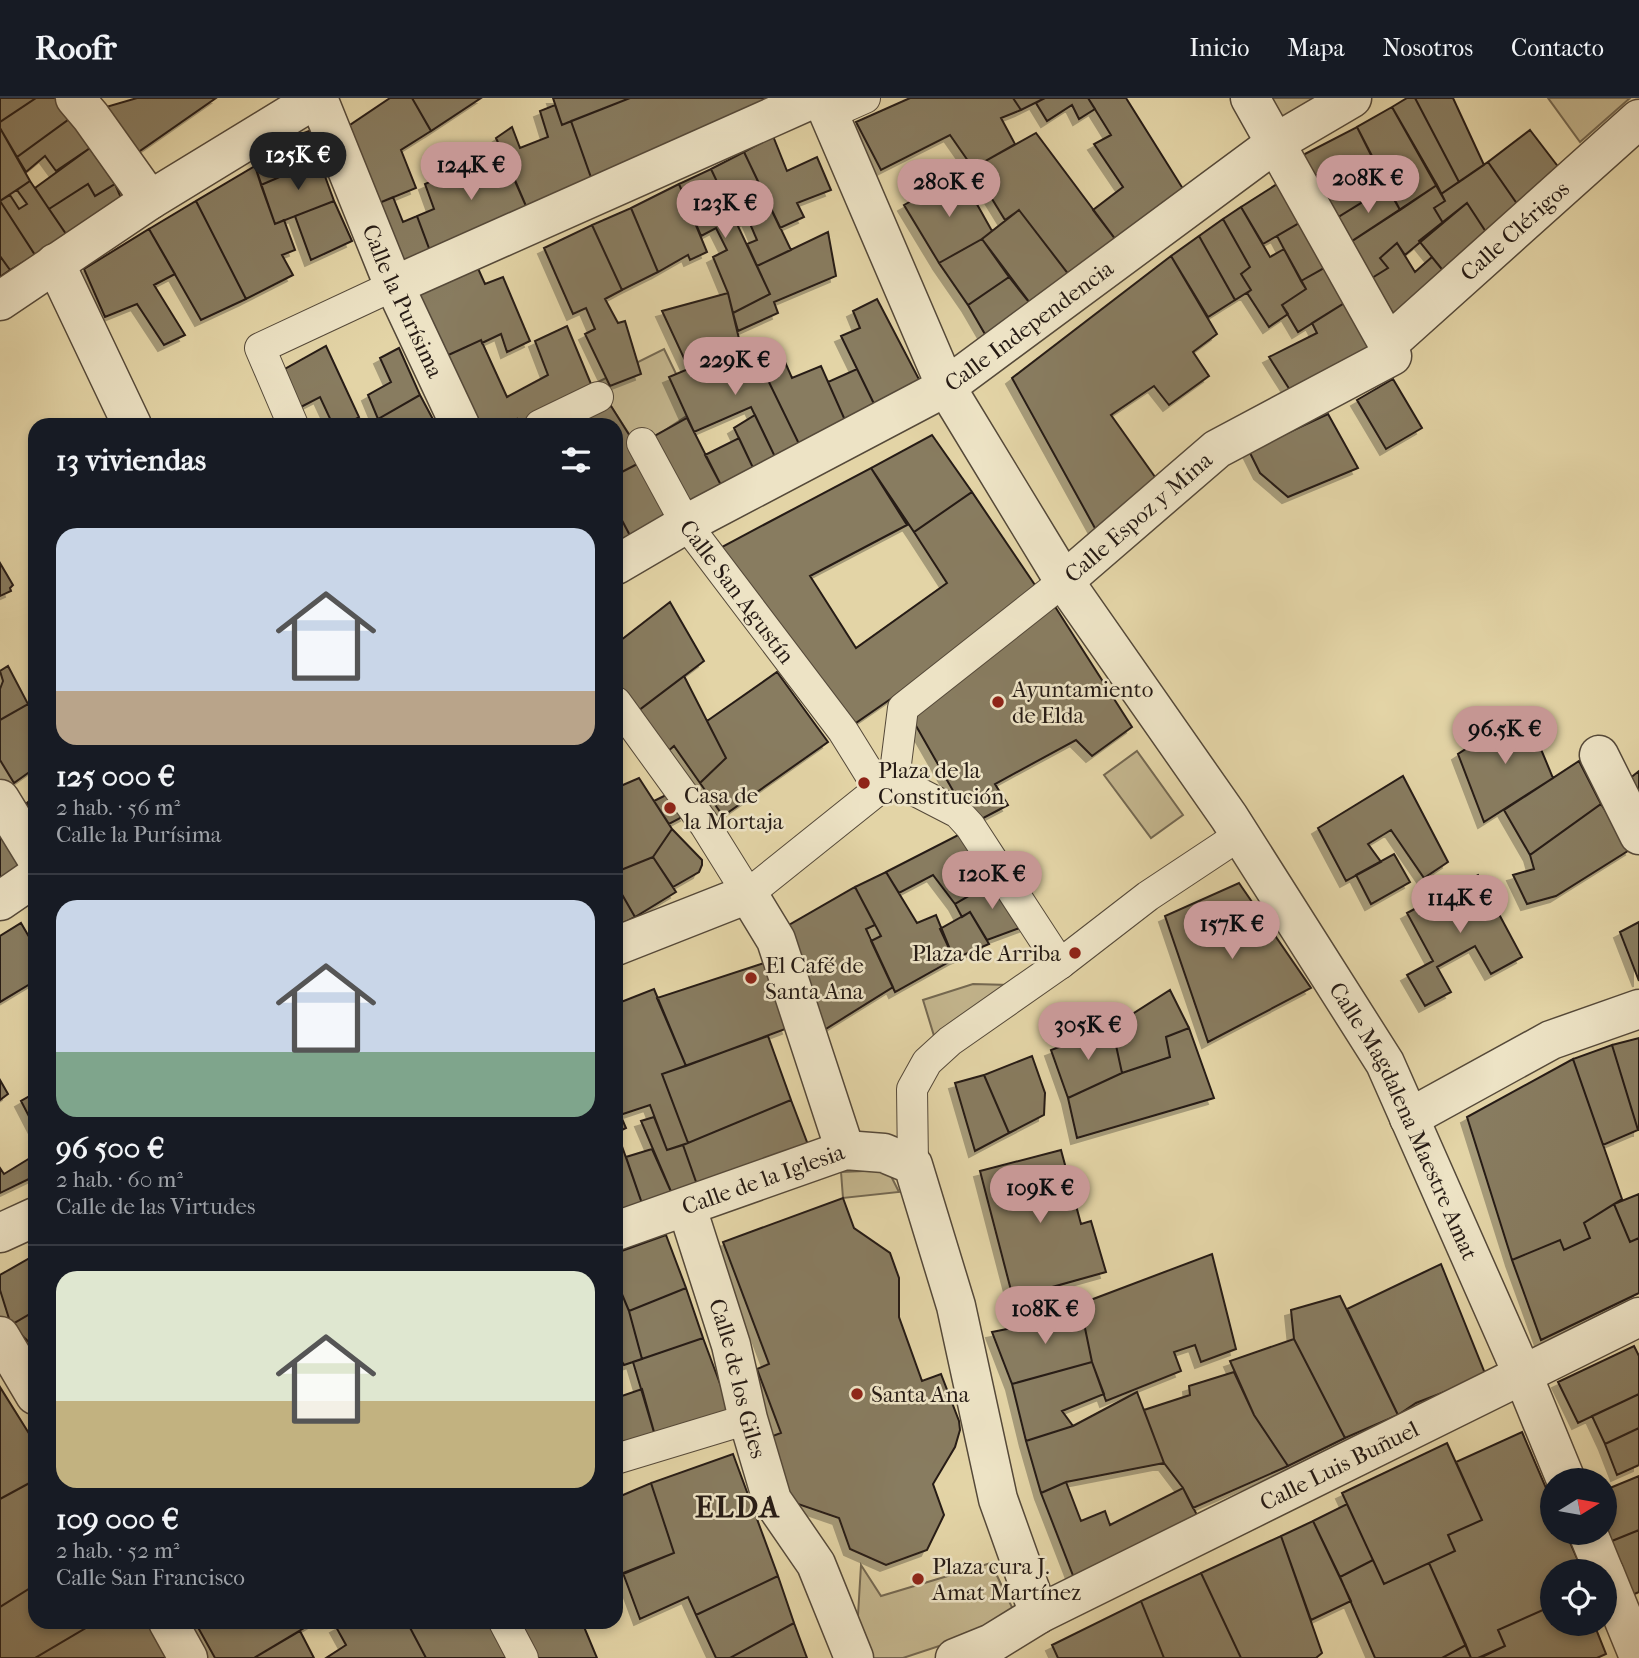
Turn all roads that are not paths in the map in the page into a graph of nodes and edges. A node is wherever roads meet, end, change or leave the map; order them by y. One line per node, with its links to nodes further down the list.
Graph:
1 (75, 98): 9 (street)
2 (317, 98): 9 (street); 11 (street, Calle la Purísima)
3 (865, 98): 6 (street)
4 (1250, 98): 8 (street)
5 (1352, 98): 8 (street, Calle Independencia)
6 (822, 103): 11 (street); 14 (street, Calle Magdalena Maestre Amat)
7 (1639, 119): 13 (street, Calle Clérigos)
8 (1277, 142): 13 (street); 14 (street, Calle Independencia)
9 (150, 200): 10 (street)
10 (55, 263): 12 (street); 16 (street)
11 (395, 285): 17 (street); 18 (street, Calle la Purísima)
12 (0, 300)
13 (1390, 350): 23 (street, Calle Espoz y Mina)
14 (946, 387): 21 (street, Calle Independencia); 23 (street, Calle Magdalena Maestre Amat)
15 (598, 397): 19 (street)
16 (129, 418)
17 (290, 418)
18 (457, 418)
19 (554, 418)
20 (642, 443): 21 (street, Calle San Agustín)
21 (686, 524): 22 (street, Calle Independencia); 26 (street, Calle San Agustín)
22 (623, 561)
23 (1064, 581): 26 (street, Calle Espoz y Mina); 28 (street, Calle Magdalena Maestre Amat)
24 (623, 712): 32 (street)
25 (1599, 755): 29 (street)
26 (886, 784): 32 (street); 35 (street)
27 (0, 799): 30 (street)
28 (1240, 835): 35 (street); 37 (street, Calle Magdalena Maestre Amat)
29 (1639, 835)
30 (28, 845)
31 (28, 882): 33 (street)
32 (748, 894): 34 (street); 38 (street)
33 (0, 901)
34 (623, 943)
35 (1060, 964): 39 (street)
36 (1639, 1009): 37 (street)
37 (1409, 1118): 46 (street, Calle Magdalena Maestre Amat)
38 (845, 1150): 39 (street, Calle de la Iglesia); 40 (street, Calle de la Iglesia)
39 (913, 1165): 54 (street)
40 (687, 1208): 42 (street, Calle de la Iglesia); 48 (street, Calle de los Giles)
41 (28, 1220): 43 (street)
42 (623, 1229)
43 (0, 1233)
44 (1639, 1317): 46 (street, Calle Luis Buñuel)
45 (0, 1336): 47 (street)
46 (1522, 1373): 50 (street, Calle Magdalena Maestre Amat); 54 (street, Calle Luis Buñuel)
47 (28, 1383)
48 (748, 1419): 49 (street); 58 (street, Calle de los Giles)
49 (623, 1457)
50 (1561, 1468)
51 (1617, 1604): 55 (street)
52 (171, 1629): 56 (street)
53 (508, 1629): 57 (street)
54 (1027, 1634): 59 (street, Calle Luis Buñuel)
55 (1639, 1657)
56 (188, 1658)
57 (523, 1658)
58 (854, 1658)
59 (955, 1658)

